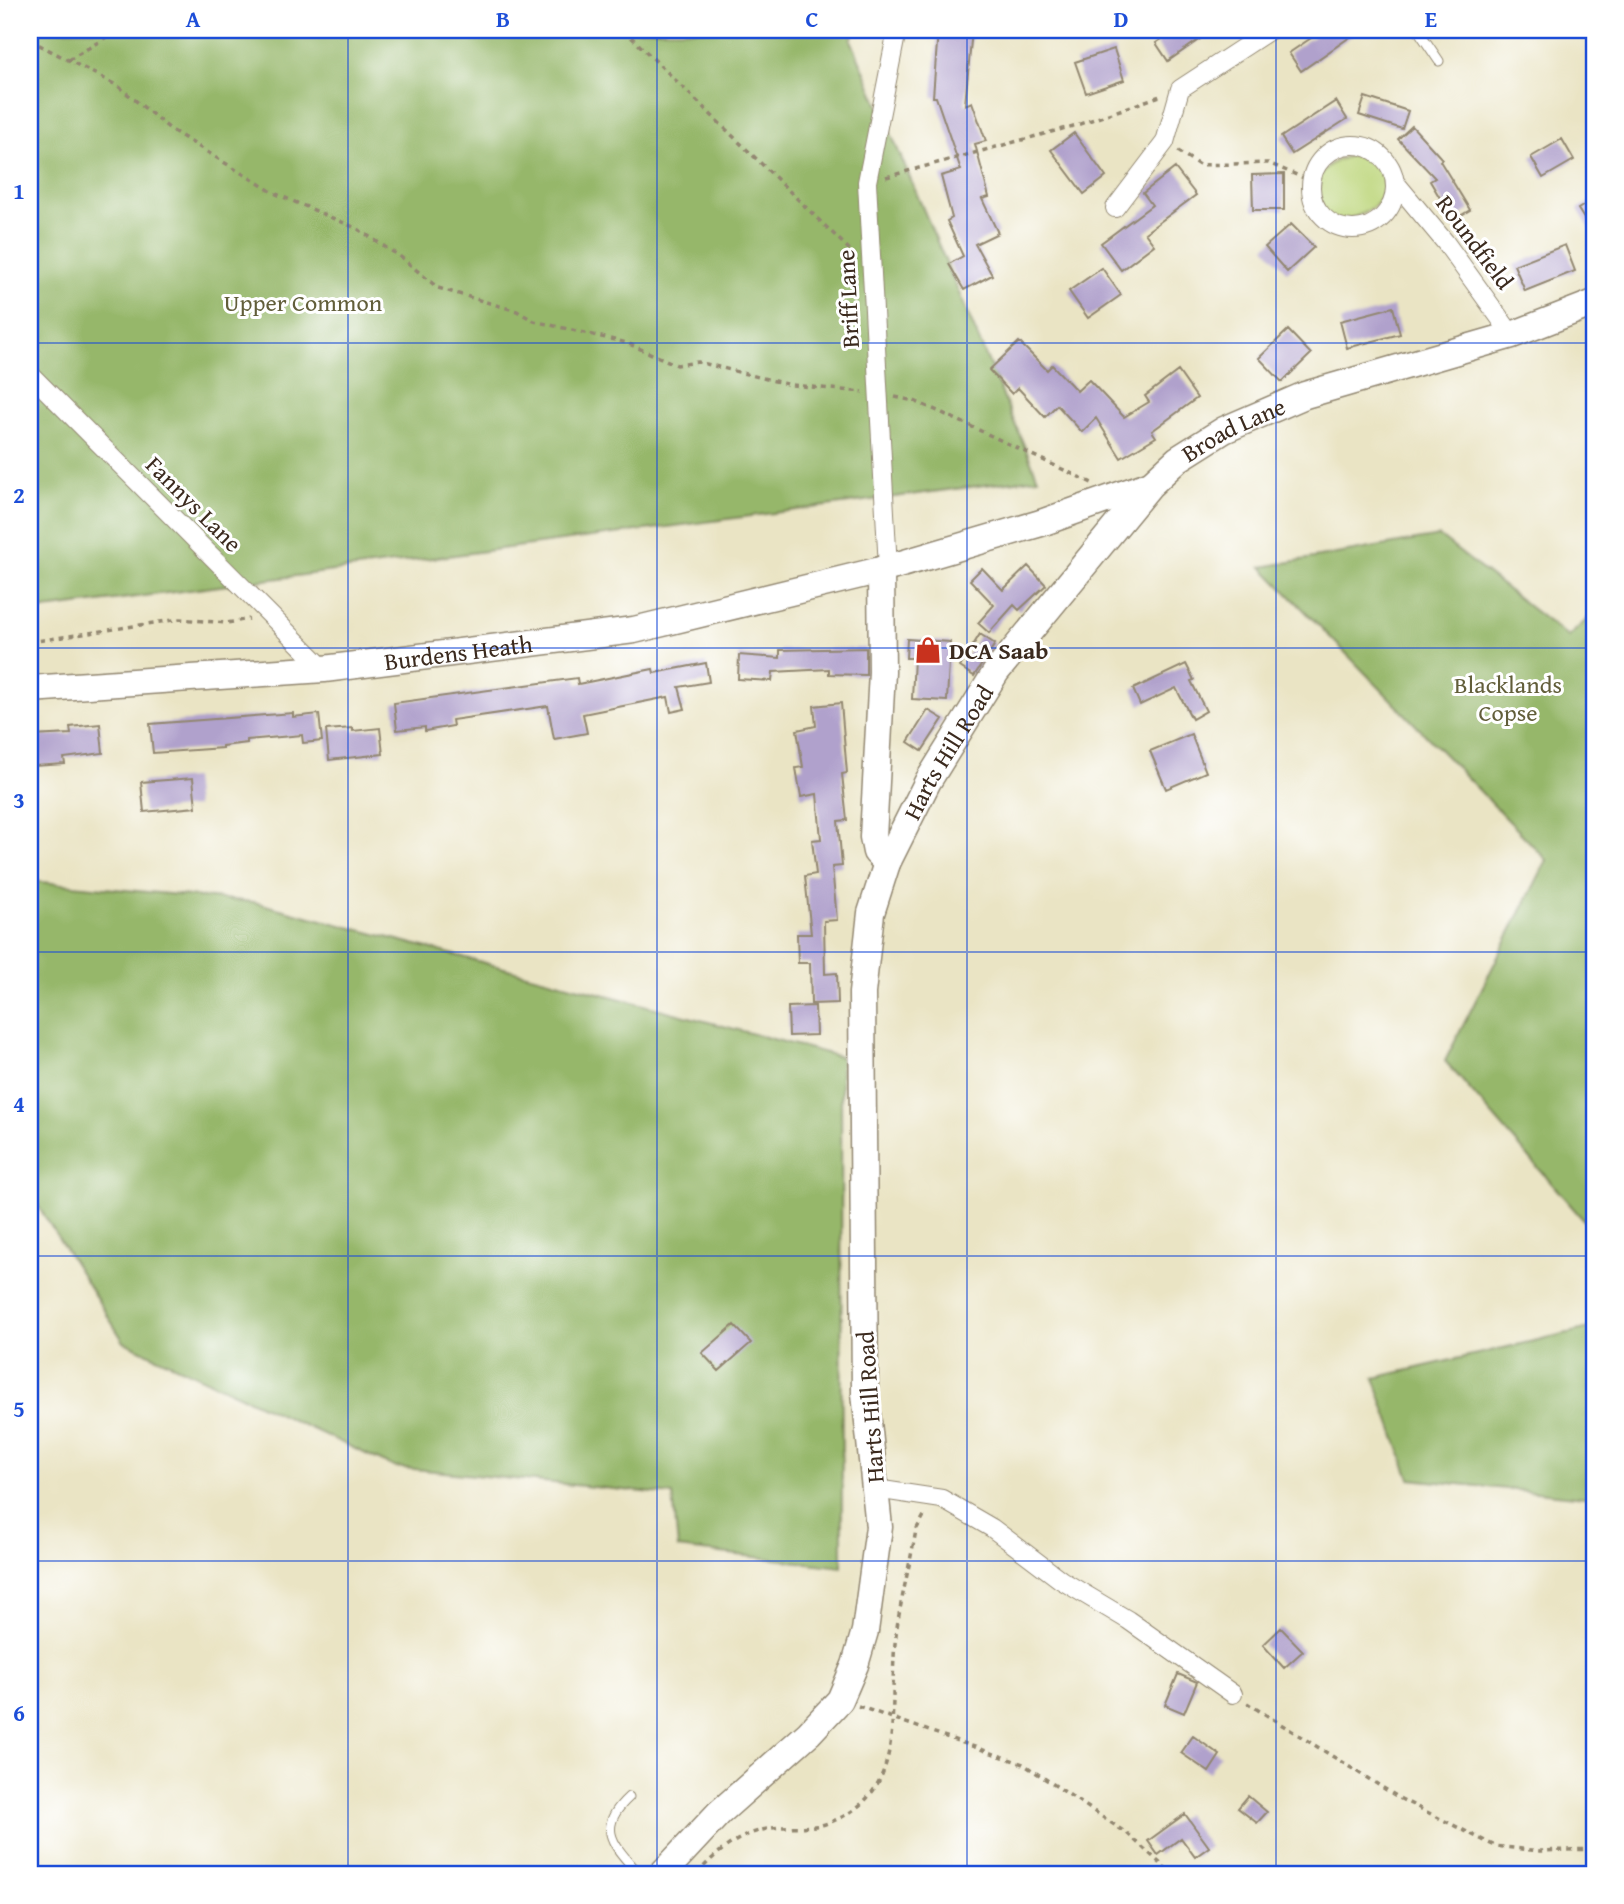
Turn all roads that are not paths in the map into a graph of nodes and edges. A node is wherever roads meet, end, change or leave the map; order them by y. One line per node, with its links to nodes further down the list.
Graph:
1 (897, 30): 11 (street, Briff Lane)
2 (1270, 30): 6 (street)
3 (1419, 30): 4 (lane)
4 (1439, 61)
5 (1395, 182): 5 (street, Roundfield); 8 (street, Roundfield)
6 (1115, 208)
7 (1594, 303): 8 (street, Broad Lane)
8 (1512, 335): 10 (street, Broad Lane)
9 (30, 374): 12 (street, Fannys Lane)
10 (1150, 485): 11 (street, Broad Lane); 14 (street, Harts Hill Road)
11 (884, 569): 12 (street, Burdens Heath); 14 (street, Harts Hill Road)
12 (324, 668): 13 (street, Burdens Heath)
13 (30, 690)
14 (887, 863): 15 (street, Harts Hill Road)
15 (876, 1489): 16 (street); 19 (street, Harts Hill Road)
16 (1233, 1694)
17 (629, 1797): 18 (lane)
18 (639, 1874)
19 (662, 1874)

